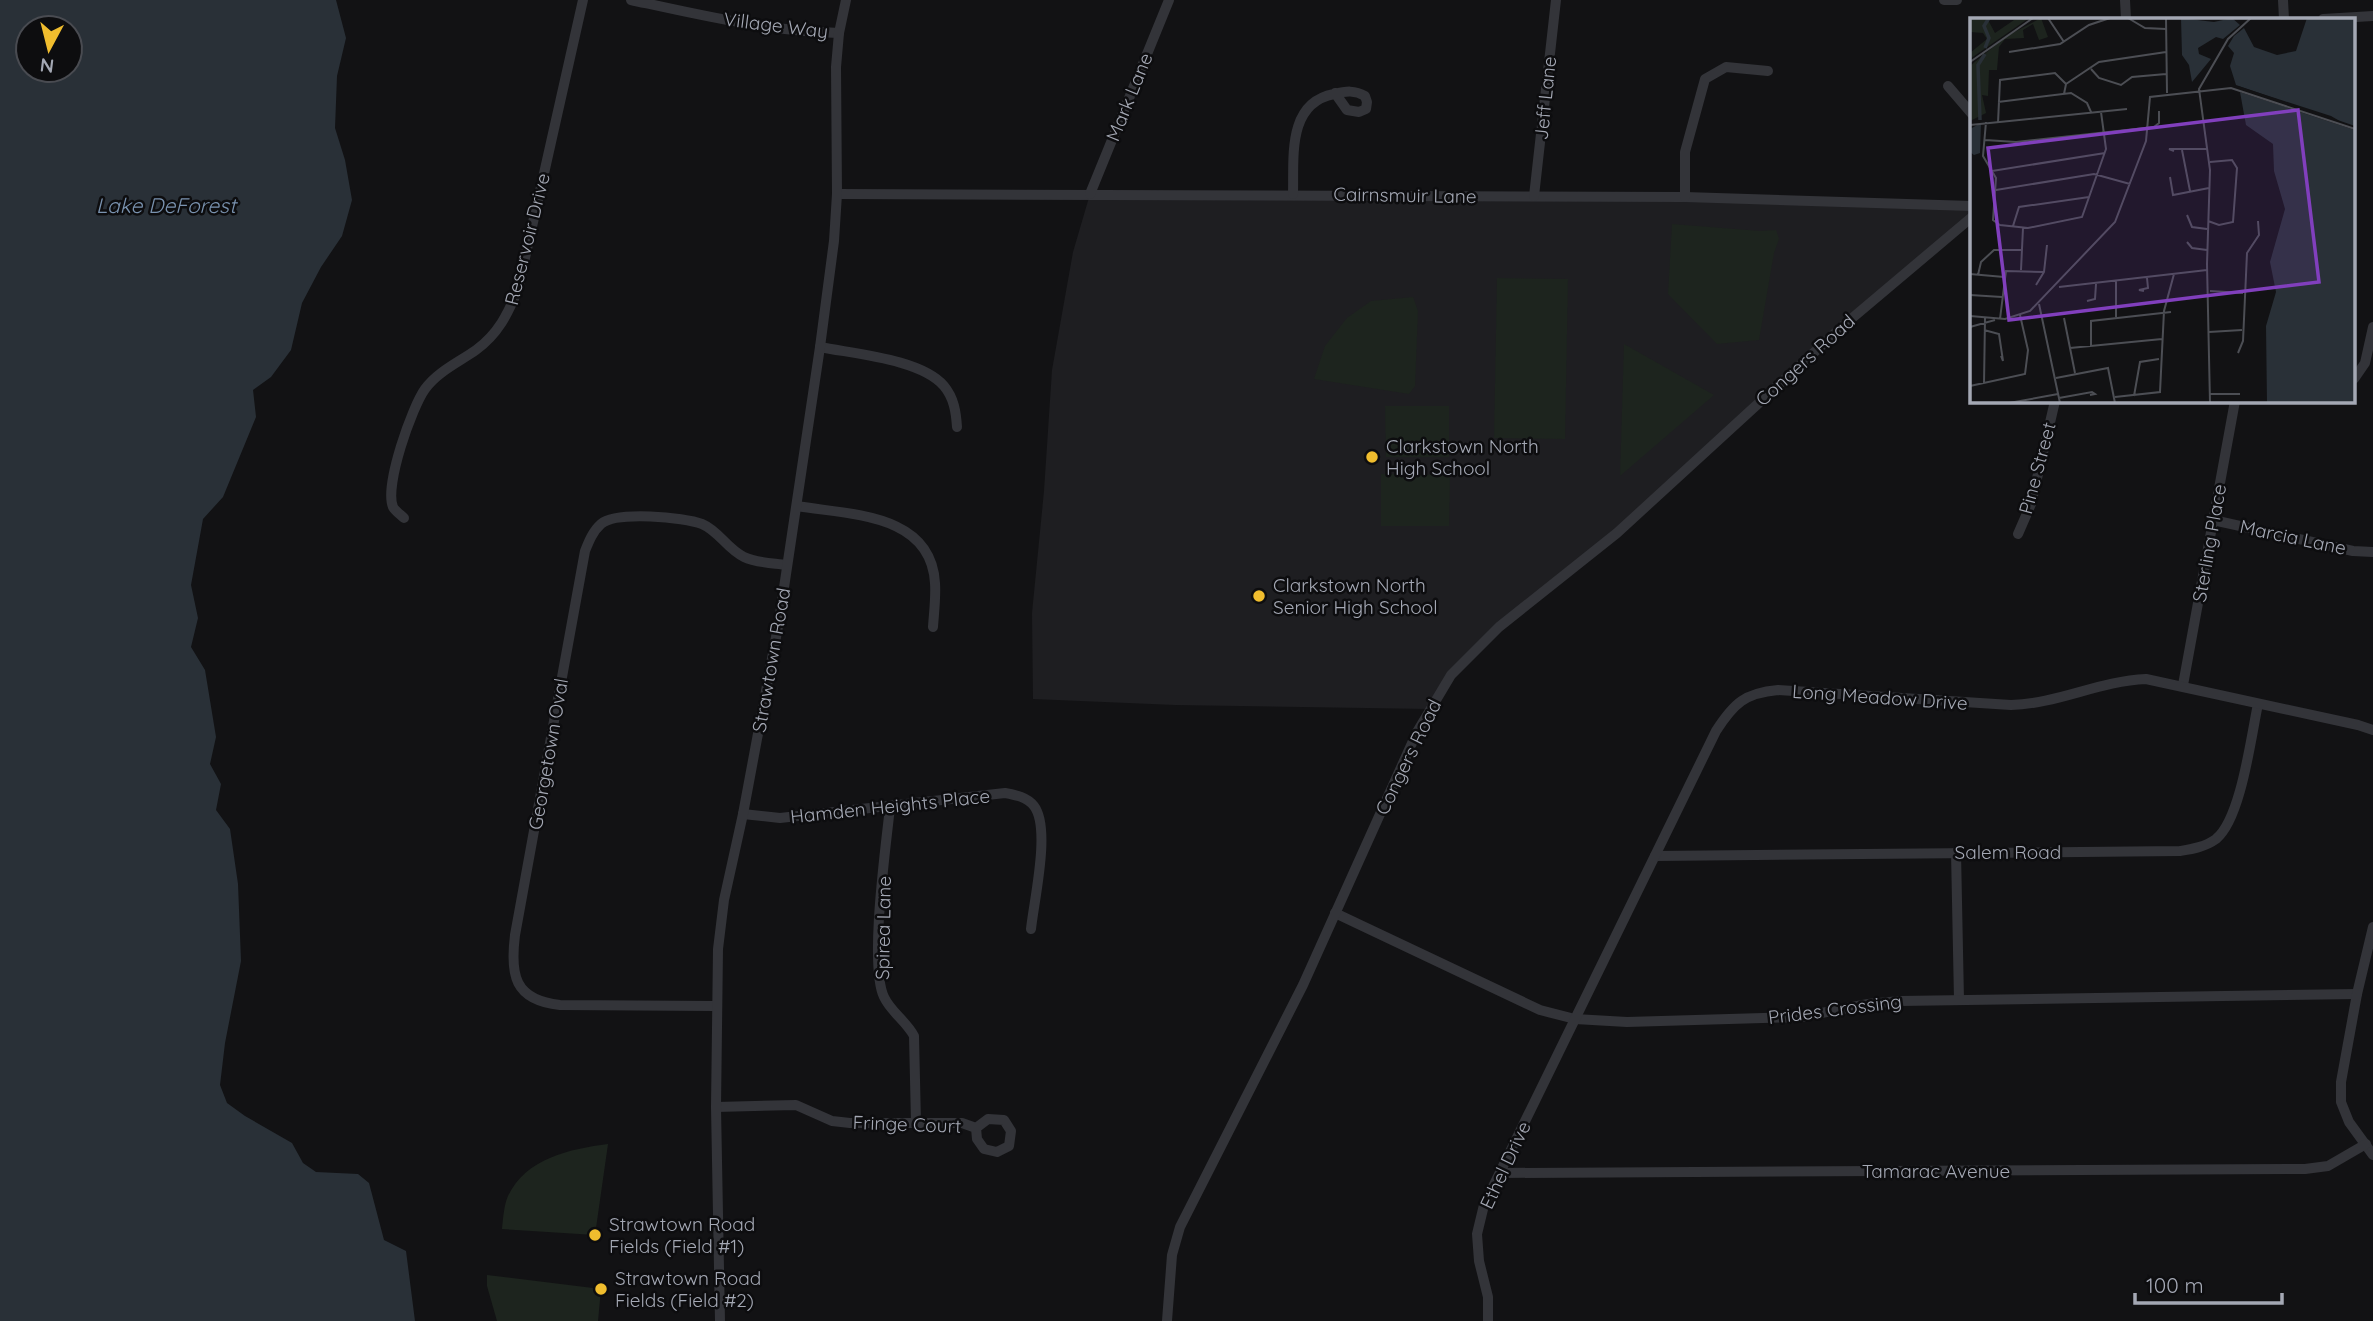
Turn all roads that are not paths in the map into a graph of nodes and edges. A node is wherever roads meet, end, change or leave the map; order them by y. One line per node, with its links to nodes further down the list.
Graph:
1 (583, 0): 33 (street, Reservoir Drive)
2 (631, 0): 14 (street, Village Way)
3 (846, 0): 14 (street, Strawtown Road)
4 (1169, 0): 20 (street, Mark Lane)
5 (1556, 0): 22 (street, Jeff Lane)
6 (1944, 0): 7 (street)
7 (1957, 0)
8 (2124, 0): 11 (street)
9 (2283, 0): 12 (street)
10 (2373, 16): 13 (street)
11 (2126, 18)
12 (2284, 18)
13 (2340, 18)
14 (839, 33): 19 (street, Strawtown Road)
15 (1768, 71): 23 (street)
16 (1948, 86): 18 (street)
17 (1335, 93): 21 (street)
18 (1970, 112)
19 (837, 194): 20 (street, Cairnsmuir Lane); 27 (street, Strawtown Road)
20 (1090, 194): 21 (street, Cairnsmuir Lane)
21 (1293, 194): 22 (street, Cairnsmuir Lane)
22 (1535, 196): 23 (street, Cairnsmuir Lane)
23 (1685, 197): 24 (street, Cairnsmuir Lane)
24 (1970, 206)
25 (1970, 220): 46 (street, Congers Road)
26 (2373, 332): 28 (street)
27 (820, 347): 31 (street); 32 (street, Strawtown Road)
28 (2356, 376)
29 (2055, 402): 35 (street, Pine Street)
30 (2235, 402): 34 (street, Sterling Place)
31 (957, 427)
32 (797, 506): 37 (street, Strawtown Road); 38 (street)
33 (404, 518)
34 (2213, 520): 36 (street, Marcia Lane); 39 (street, Sterling Place)
35 (2018, 534)
36 (2373, 552)
37 (787, 565): 43 (street, Strawtown Road); 51 (street, Georgetown Oval)
38 (933, 627)
39 (2183, 685): 40 (street, Long Meadow Drive); 45 (street, Long Meadow Drive)
40 (2258, 704): 41 (street, Long Meadow Drive); 44 (street, Salem Road)
41 (2373, 730)
42 (890, 807): 43 (street, Hamden Heights Place); 48 (street, Hamden Heights Place); 54 (street, Spirea Lane)
43 (743, 814): 51 (street, Strawtown Road)
44 (1956, 852): 45 (street, Salem Road); 50 (street)
45 (1655, 856): 52 (street, Long Meadow Drive)
46 (1335, 914): 52 (street, Prides Crossing); 60 (street, Congers Road)
47 (2373, 927): 49 (street)
48 (1031, 929)
49 (2357, 995): 50 (street, Prides Crossing); 56 (street)
50 (1959, 1000): 52 (street, Prides Crossing)
51 (716, 1006): 53 (street, Strawtown Road)
52 (1575, 1019): 58 (street, Ethel Drive)
53 (716, 1107): 54 (street, Fringe Court); 59 (street, Strawtown Road)
54 (916, 1123): 55 (street, Fringe Court)
55 (976, 1128)
56 (2366, 1144): 57 (street); 58 (street, Tamarac Avenue)
57 (2373, 1155)
58 (1500, 1173): 61 (street, Ethel Drive)
59 (720, 1321)
60 (1167, 1321)
61 (1488, 1321)

